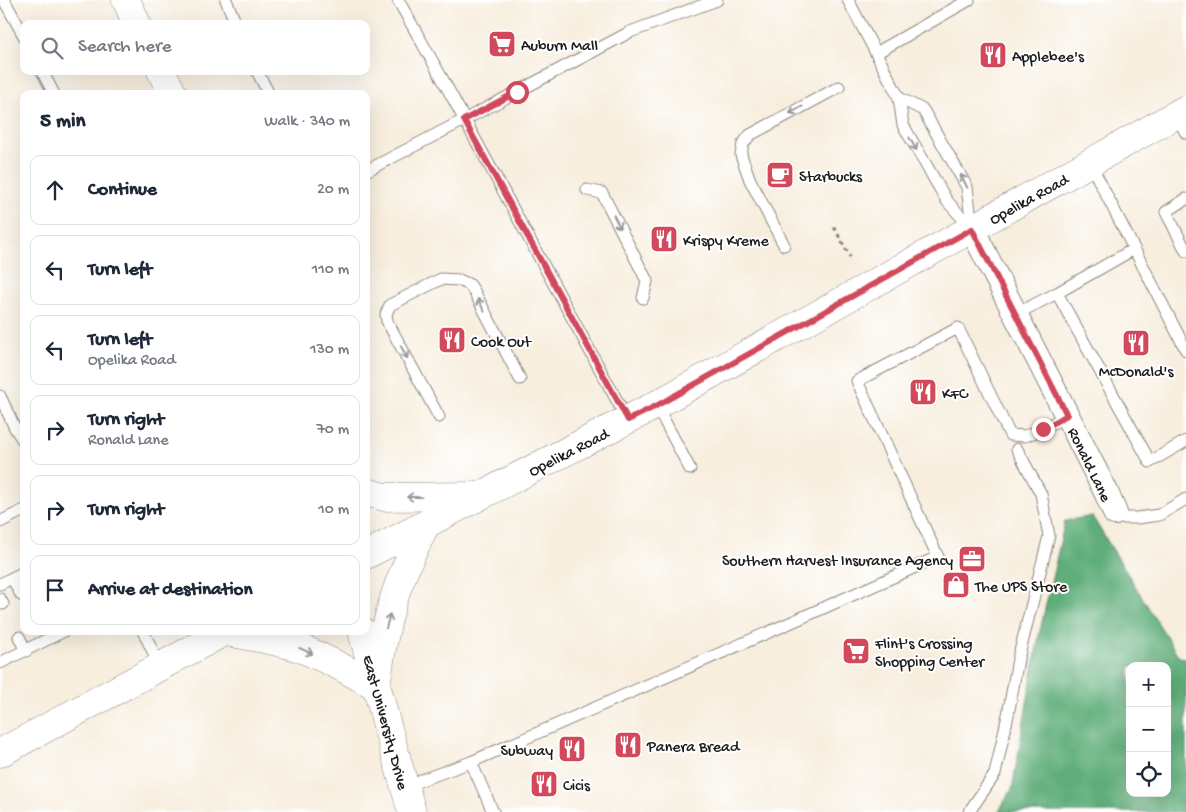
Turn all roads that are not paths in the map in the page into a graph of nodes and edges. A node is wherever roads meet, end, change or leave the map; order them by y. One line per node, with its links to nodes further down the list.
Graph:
1 (4, 0): 10 (lane)
2 (126, 0): 8 (main road)
3 (226, 0): 9 (lane)
4 (398, 0): 21 (lane)
5 (716, 0): 21 (lane)
6 (848, 0): 11 (lane, Ronald Lane)
7 (968, 0): 11 (lane)
8 (136, 20)
9 (234, 20)
10 (20, 29)
11 (876, 53): 19 (lane, Ronald Lane)
12 (44, 75): 16 (lane)
13 (163, 75): 17 (main road)
14 (259, 75): 18 (lane)
15 (839, 87): 27 (lane, one-way to 27)
16 (52, 90)
17 (170, 90)
18 (266, 90)
19 (899, 98): 26 (lane, Ronald Lane, one-way to 26); 26 (lane, Ronald Lane, one-way to 19)
20 (1183, 119): 22 (main road, Opelika Road)
21 (464, 120): 23 (lane); 39 (lane)
22 (1090, 163): 26 (main road, Opelika Road); 28 (lane)
23 (370, 169)
24 (587, 190): 31 (lane, one-way to 31)
25 (1186, 199): 29 (lane)
26 (972, 229): 32 (street, Ronald Lane); 36 (main road, Opelika Road)
27 (784, 245)
28 (1134, 249): 30 (lane); 33 (lane)
29 (1186, 251)
30 (1057, 293): 32 (lane); 41 (lane)
31 (643, 298)
32 (1016, 314): 37 (street, Ronald Lane)
33 (1186, 350)
34 (520, 380): 38 (lane, one-way to 38)
35 (0, 396): 40 (lane)
36 (656, 406): 39 (main road, Opelika Road); 43 (lane)
37 (1067, 415): 48 (street, Ronald Lane); 68 (lane)
38 (439, 417)
39 (628, 420): 45 (main road, Opelika Road)
40 (20, 436)
41 (1186, 441)
42 (1016, 448): 72 (lane)
43 (690, 469)
44 (370, 493): 45 (main road, one-way to 44)
45 (480, 496): 50 (main road, Opelika Road)
46 (1186, 498): 48 (lane)
47 (20, 512): 49 (lane)
48 (1115, 513)
49 (0, 522)
50 (426, 524): 51 (main road, Opelika Road); 66 (main road, one-way to 50)
51 (370, 553)
52 (20, 574): 53 (lane)
53 (12, 578): 54 (lane); 55 (lane)
54 (0, 584)
55 (20, 593)
56 (145, 635): 65 (lane)
57 (221, 635): 65 (main road)
58 (242, 635): 66 (main road, one-way to 66)
59 (363, 635): 66 (main road, East University Drive)
60 (42, 636): 63 (lane)
61 (19, 637): 63 (lane)
62 (0, 649): 64 (lane)
63 (26, 650): 64 (lane)
64 (3, 662)
65 (160, 666): 67 (main road)
66 (376, 686): 69 (main road, East University Drive)
67 (0, 753)
68 (471, 762): 69 (lane); 71 (lane)
69 (404, 786): 70 (main road, East University Drive)
70 (412, 812)
71 (493, 812)
72 (969, 812)

